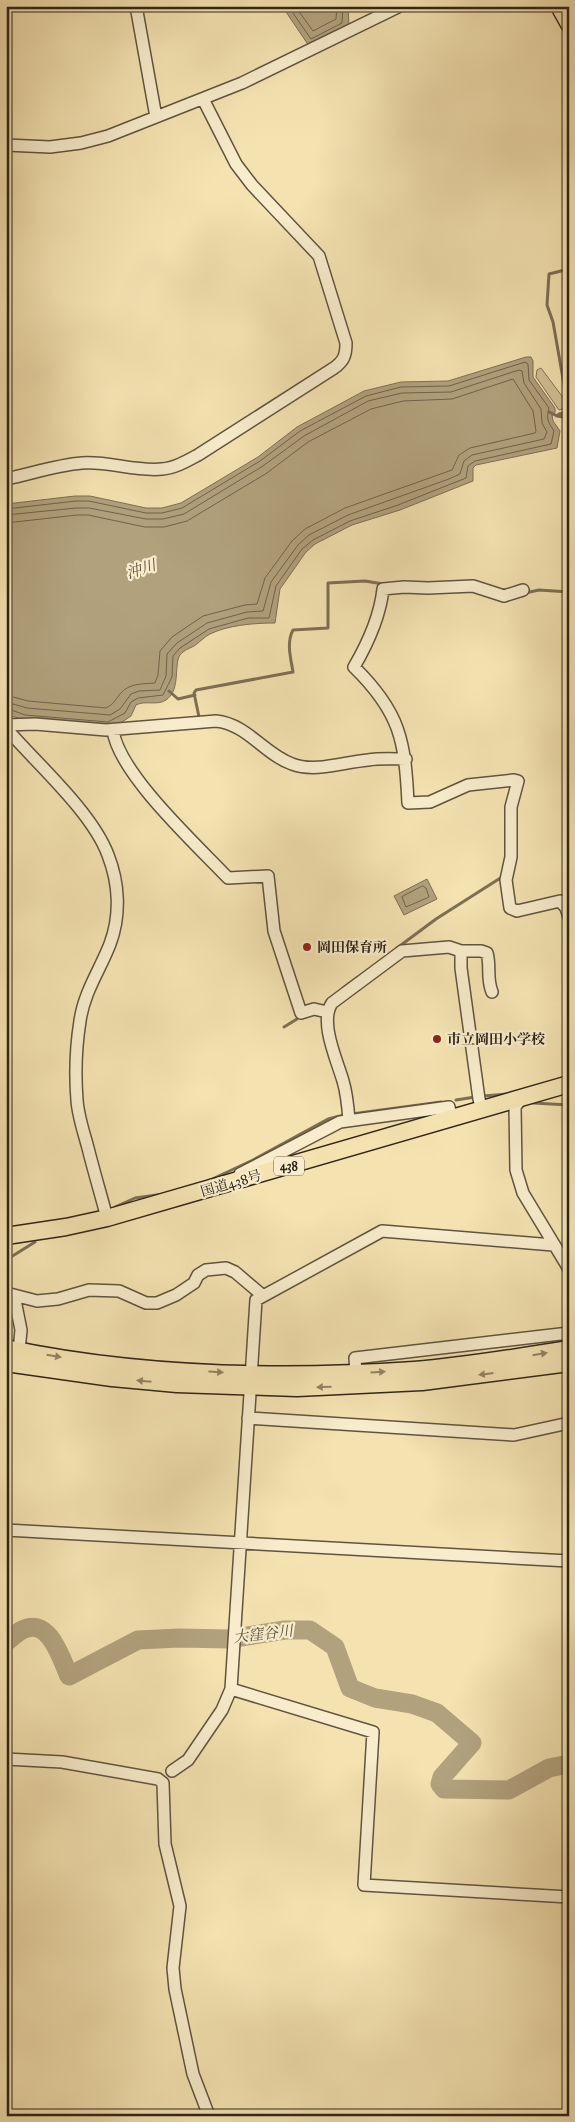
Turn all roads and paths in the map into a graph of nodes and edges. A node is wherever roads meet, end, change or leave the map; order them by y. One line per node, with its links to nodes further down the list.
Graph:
1 (136, 6): 6 (street)
2 (400, 6): 5 (street)
3 (558, 6): 4 (highway)
4 (569, 24)
5 (203, 99): 6 (street); 8 (street)
6 (156, 118): 7 (street)
7 (6, 145)
8 (6, 479)
9 (524, 590): 12 (street)
10 (6, 727): 11 (street); 23 (street)
11 (113, 730): 12 (street); 16 (street)
12 (406, 759): 13 (street)
13 (569, 917)
14 (461, 951): 15 (street); 16 (street); 19 (street)
15 (492, 992)
16 (327, 1012): 20 (street)
17 (569, 1084): 18 (highway, 国道438号 / 438)
18 (521, 1099): 19 (highway, 国道438号 / 438); 25 (street)
19 (482, 1110): 21 (highway, 国道438号 / 438)
20 (349, 1116): 21 (street); 22 (street)
21 (452, 1119): 22 (highway, 国道438号 / 438)
22 (210, 1190): 23 (highway, 国道438号 / 438)
23 (107, 1218): 24 (highway, 国道438号 / 438)
24 (6, 1236)
25 (553, 1245): 26 (street); 28 (street)
26 (569, 1269)
27 (10, 1294): 28 (street); 31 (street)
28 (262, 1295): 35 (street)
29 (569, 1333): 34 (street)
30 (569, 1349): 34 (highway, one-way to 30)
31 (13, 1350): 35 (highway, one-way to 35)
32 (6, 1363): 35 (highway, one-way to 32)
33 (569, 1363): 35 (highway, one-way to 35)
34 (356, 1373): 35 (highway)
35 (250, 1380): 36 (street)
36 (248, 1418): 37 (street); 39 (street)
37 (569, 1423)
38 (6, 1530): 39 (street)
39 (239, 1544): 40 (street); 41 (street)
40 (569, 1561)
41 (231, 1689): 43 (street); 44 (street)
42 (6, 1759): 45 (street)
43 (172, 1771)
44 (569, 1897)
45 (209, 2116)

